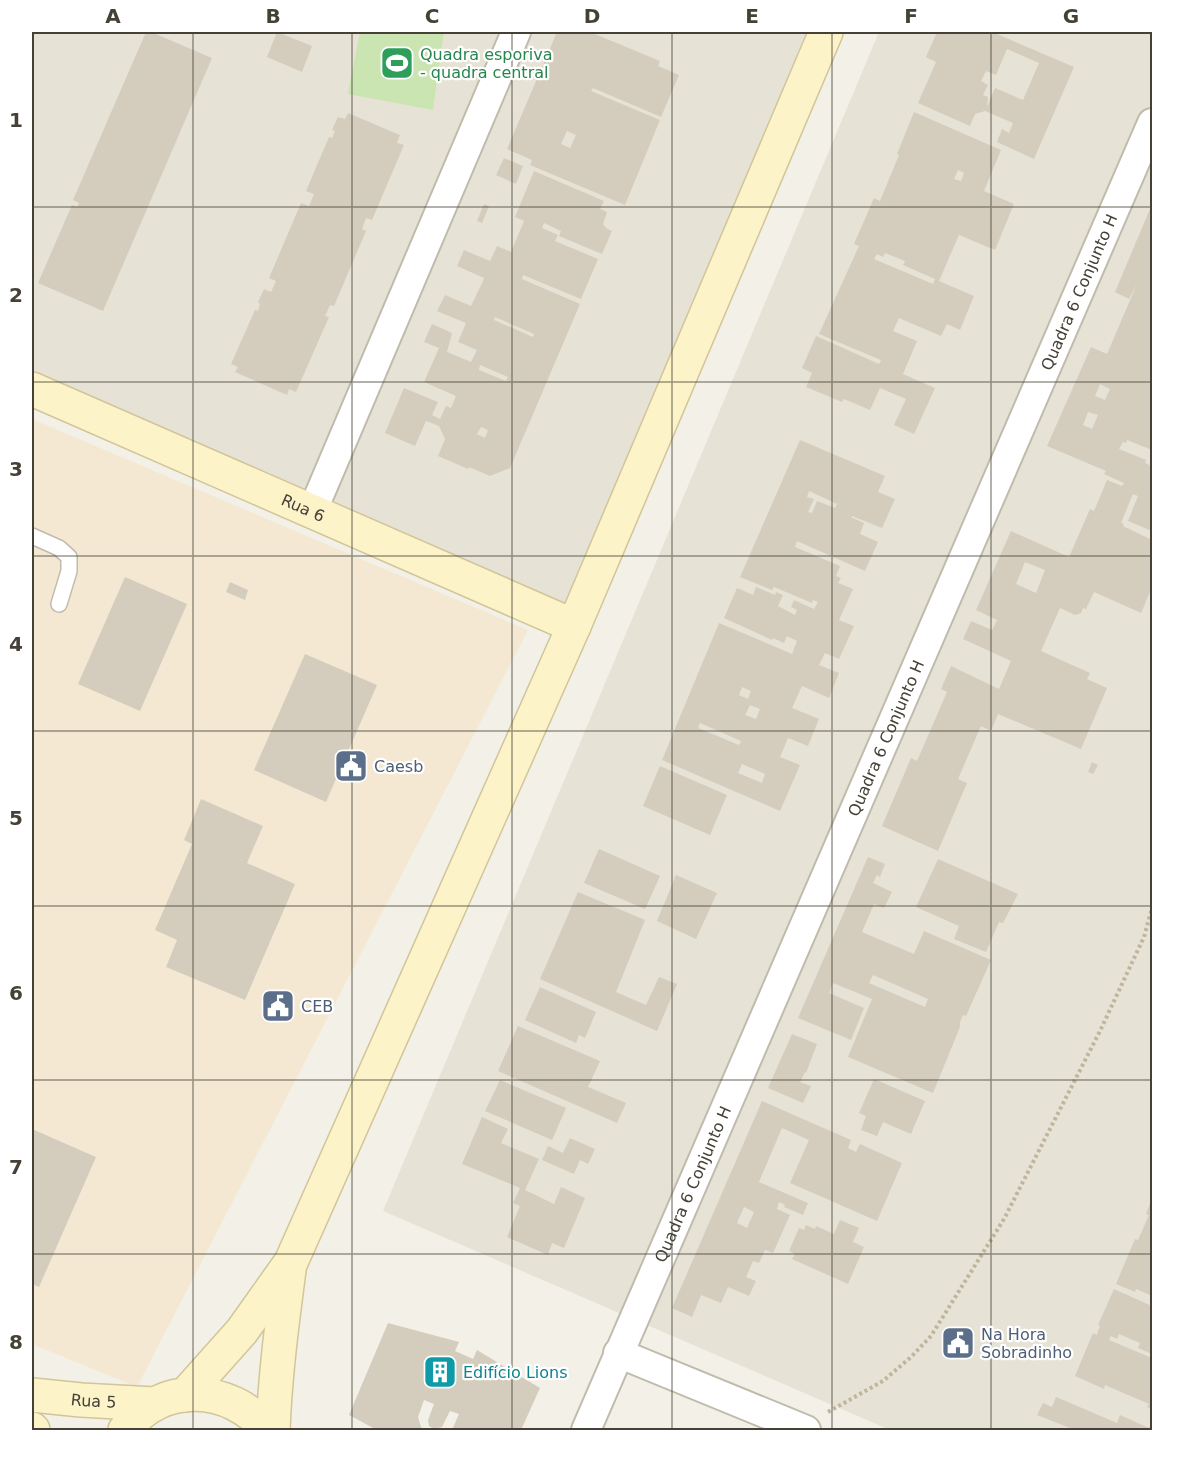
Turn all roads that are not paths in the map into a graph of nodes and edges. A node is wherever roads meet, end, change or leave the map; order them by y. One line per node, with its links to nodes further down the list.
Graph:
1 (516, 32): 5 (street)
2 (826, 32): 8 (street)
3 (1152, 123): 10 (street, Quadra 6 Conjunto H)
4 (32, 389): 5 (street, Rua 6)
5 (312, 512): 8 (street, Rua 6)
6 (32, 536): 7 (lane)
7 (59, 604)
8 (574, 626): 9 (street)
9 (291, 1262): 12 (street); 16 (street)
10 (618, 1353): 13 (street); 17 (street, Quadra 6 Conjunto H)
11 (32, 1395): 12 (street, Rua 5)
12 (169, 1399): 14 (street); 15 (street, Rua 5)
13 (802, 1429)
14 (125, 1431)
15 (267, 1431)
16 (273, 1431)
17 (586, 1431)

